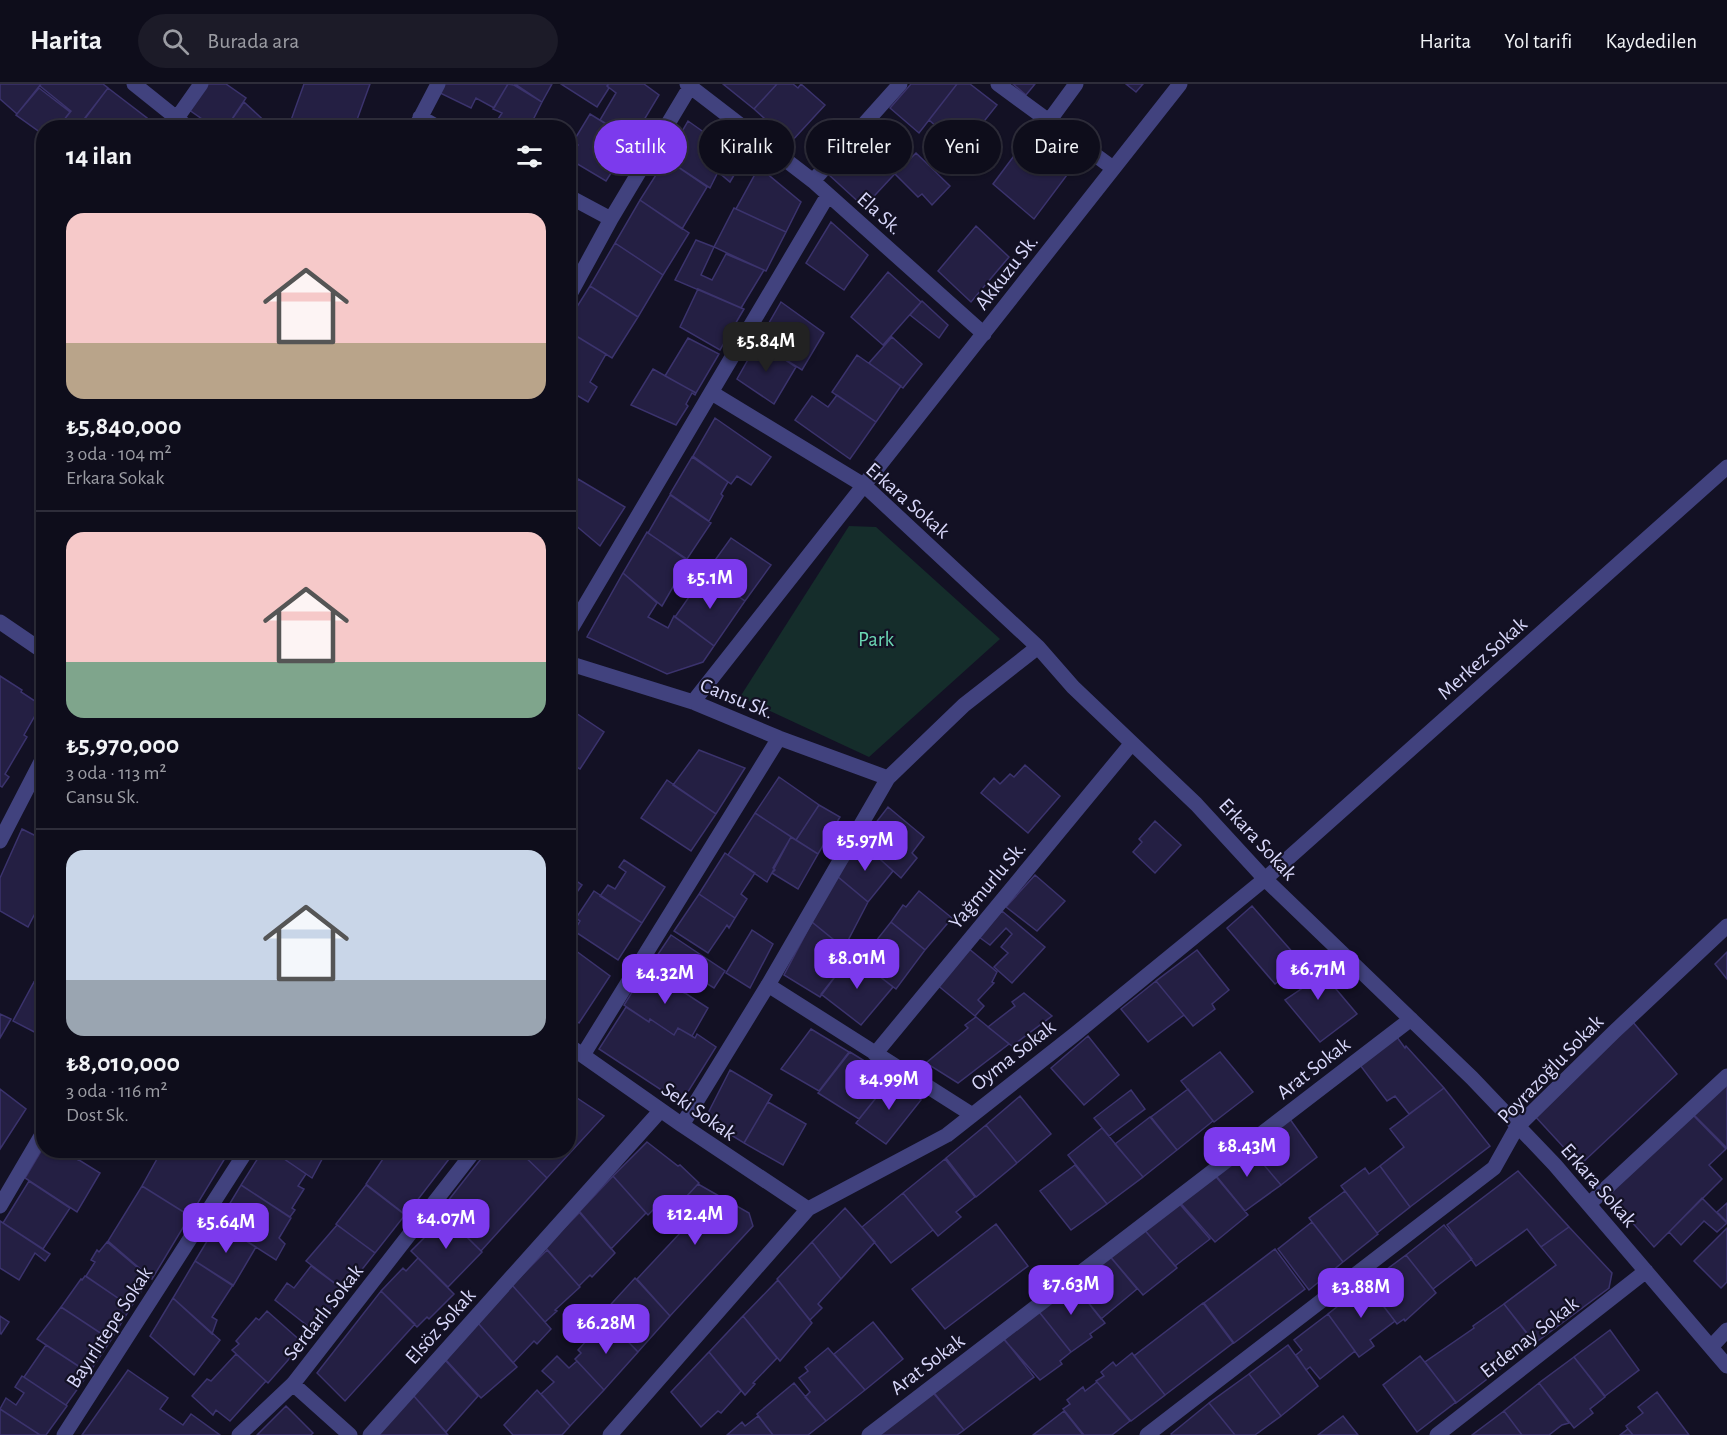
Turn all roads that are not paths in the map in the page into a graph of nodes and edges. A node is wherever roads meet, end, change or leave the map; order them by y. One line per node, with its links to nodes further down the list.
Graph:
1 (134, 84): 9 (street)
2 (201, 84): 10 (street)
3 (438, 84): 11 (street)
4 (900, 84): 16 (street)
5 (998, 84): 12 (street)
6 (1076, 84): 13 (street)
7 (1180, 84): 15 (street, Akkuzu Sk.)
8 (688, 86): 16 (street, Ela Sk.); 19 (street)
9 (179, 120)
10 (184, 120)
11 (419, 120)
12 (1048, 120)
13 (1050, 120)
14 (1100, 158): 15 (street)
15 (1113, 168): 21 (street, Akkuzu Sk.)
16 (813, 181): 17 (street, Ela Sk.)
17 (828, 195): 21 (street, Ela Sk.); 22 (street)
18 (576, 200): 19 (street)
19 (611, 219): 20 (street)
20 (576, 283)
21 (984, 334): 24 (street, Akkuzu Sk.)
22 (712, 393): 24 (street, Erkara Sokak); 25 (street)
23 (1727, 467): 36 (street, Merkez Sokak)
24 (865, 486): 28 (street, Erkara Sokak); 30 (street, Akkuzu Sk.)
25 (576, 621)
26 (0, 622): 27 (street)
27 (36, 647)
28 (1038, 647): 32 (street, Erkara Sokak); 34 (street)
29 (576, 665): 30 (street, Cansu Sk.)
30 (693, 702): 31 (street, Cansu Sk.)
31 (779, 738): 34 (street, Cansu Sk.); 42 (street)
32 (1132, 743): 36 (street, Erkara Sokak); 41 (street, Yağmurlu Sk.)
33 (36, 771): 35 (street)
34 (888, 778): 38 (street)
35 (0, 841)
36 (1265, 879): 39 (street, Erkara Sokak); 45 (street, Oyma Sokak)
37 (1727, 926): 47 (street, Poyrazoğlu Sokak)
38 (768, 985): 41 (street); 46 (street)
39 (1411, 1019): 47 (street, Erkara Sokak); 64 (street, Arat Sokak)
40 (576, 1050): 42 (street, Seki Sokak)
41 (875, 1054): 45 (street)
42 (583, 1055): 44 (street, Seki Sokak)
43 (1727, 1076): 51 (street)
44 (661, 1110): 46 (street, Seki Sokak); 62 (street, Elsöz Sokak)
45 (970, 1114): 53 (street, Oyma Sokak)
46 (682, 1125): 53 (street, Seki Sokak)
47 (1517, 1127): 51 (street, Erkara Sokak); 65 (street, Poyrazoğlu Sokak)
48 (36, 1145): 52 (street)
49 (242, 1158): 59 (street, Bayırlıtepe Sokak)
50 (469, 1158): 58 (street, Serdarlı Sokak)
51 (1589, 1204): 54 (street, Erkara Sokak)
52 (0, 1206)
53 (807, 1209): 63 (street, Oyma Sokak)
54 (1646, 1271): 56 (street, Erkara Sokak); 66 (street, Erdenay Sokak)
55 (1727, 1330): 56 (street)
56 (1711, 1347): 57 (street, Erkara Sokak)
57 (1727, 1366)
58 (293, 1384): 60 (street, Serdarlı Sokak); 61 (street)
59 (64, 1435)
60 (239, 1435)
61 (350, 1435)
62 (370, 1435)
63 (610, 1435)
64 (869, 1435)
65 (1147, 1435)
66 (1437, 1435)

